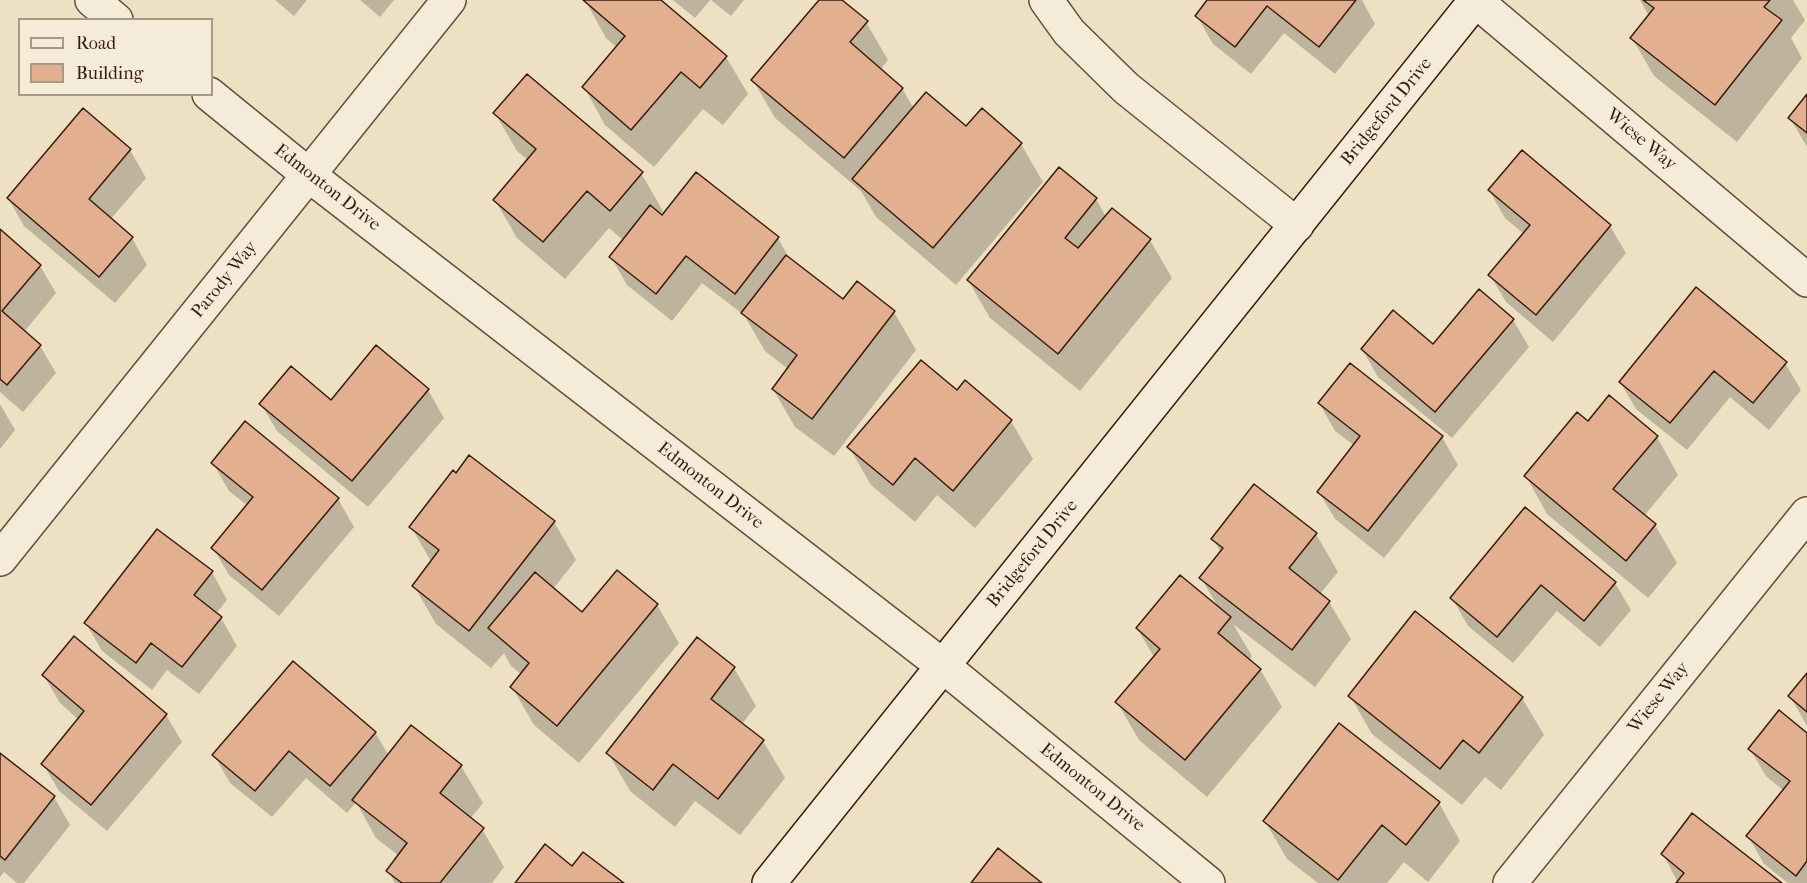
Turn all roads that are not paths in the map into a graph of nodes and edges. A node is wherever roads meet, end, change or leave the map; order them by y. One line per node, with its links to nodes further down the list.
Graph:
1 (92, 0): 5 (street)
2 (449, 0): 7 (street, Parody Way)
3 (1046, 0): 8 (street)
4 (1476, 0): 8 (street, Bridgeford Drive); 9 (street, Wiese Way)
5 (114, 18)
6 (211, 96): 7 (street, Edmonton Drive)
7 (310, 176): 11 (street, Parody Way); 12 (street, Edmonton Drive)
8 (1297, 225): 12 (street, Bridgeford Drive)
9 (1807, 280)
10 (1807, 513): 15 (street, Wiese Way)
11 (0, 559)
12 (943, 666): 13 (street, Bridgeford Drive); 14 (street, Edmonton Drive)
13 (769, 883)
14 (1208, 883)
15 (1510, 883)

